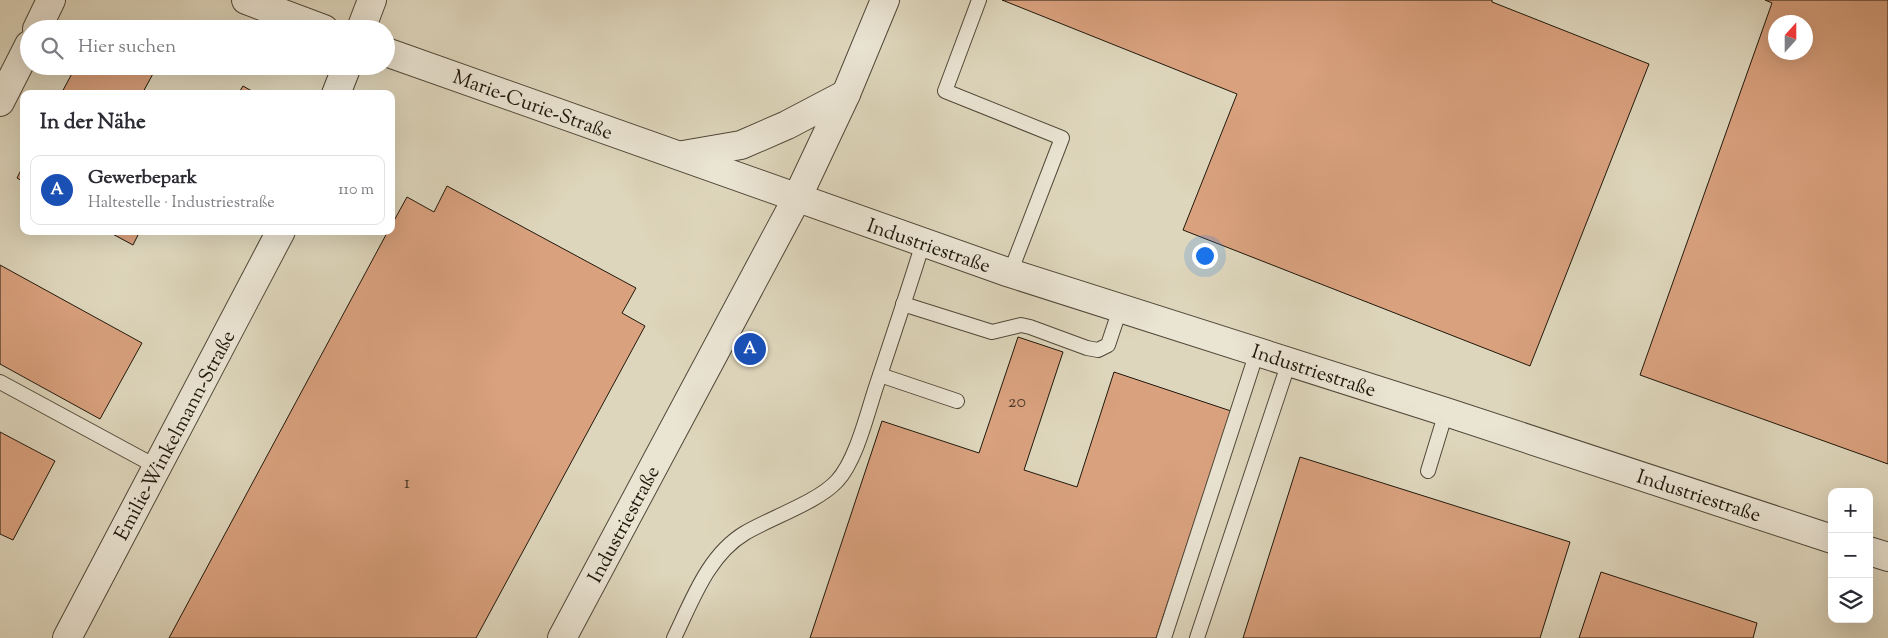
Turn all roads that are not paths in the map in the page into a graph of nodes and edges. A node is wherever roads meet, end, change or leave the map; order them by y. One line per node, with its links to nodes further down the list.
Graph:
1 (51, 0): 6 (street)
2 (246, 0): 7 (street)
3 (372, 0): 8 (street)
4 (885, 0): 13 (street, Industriestraße)
5 (979, 0): 19 (lane)
6 (41, 20)
7 (300, 20)
8 (364, 20)
9 (395, 55): 15 (street, Marie-Curie-Straße)
10 (20, 63): 14 (street)
11 (343, 75): 12 (street)
12 (338, 90)
13 (846, 94): 15 (street, Marie-Curie-Straße); 16 (street, Industriestraße)
14 (0, 102)
15 (681, 156): 16 (street, Marie-Curie-Straße)
16 (797, 198): 18 (street, Industriestraße); 34 (street, Industriestraße)
17 (279, 235): 28 (street, Emilie-Winkelmann-Straße)
18 (923, 243): 19 (street, Industriestraße); 20 (lane)
19 (1010, 273): 21 (street, Industriestraße)
20 (903, 304): 21 (lane); 24 (lane)
21 (1120, 309): 22 (street, Industriestraße)
22 (1257, 352): 23 (street, Industriestraße); 36 (lane)
23 (1289, 362): 27 (street, Industriestraße); 37 (lane)
24 (880, 375): 26 (lane); 35 (lane)
25 (0, 382): 28 (lane)
26 (957, 401)
27 (1446, 412): 29 (lane); 30 (street, Industriestraße)
28 (157, 467): 33 (street, Emilie-Winkelmann-Straße)
29 (1428, 471)
30 (1828, 538)
31 (1873, 552): 32 (street)
32 (1888, 557)
33 (67, 638)
34 (562, 638)
35 (674, 638)
36 (1164, 638)
37 (1197, 638)

